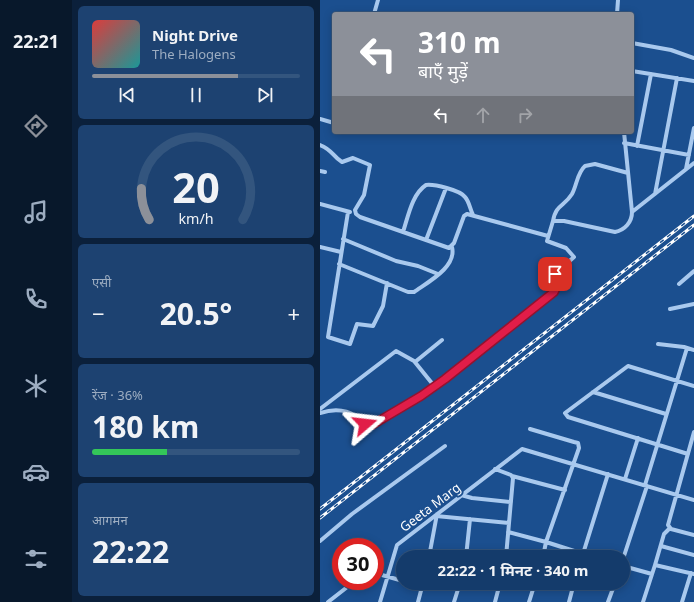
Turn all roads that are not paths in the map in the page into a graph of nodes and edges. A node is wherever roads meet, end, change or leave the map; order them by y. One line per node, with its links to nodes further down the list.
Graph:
1 (378, 0): 3 (street)
2 (618, 0): 4 (street)
3 (375, 12)
4 (617, 12)
5 (634, 43): 6 (street)
6 (694, 58)
7 (634, 71): 8 (street)
8 (651, 74): 9 (street); 17 (street)
9 (677, 78): 10 (street); 18 (street)
10 (694, 82)
11 (320, 119): 12 (street)
12 (332, 122)
13 (694, 128): 19 (street)
14 (624, 134): 15 (street)
15 (624, 143): 17 (street); 24 (street)
16 (320, 145): 30 (street)
17 (637, 146): 18 (street)
18 (663, 150): 19 (street); 26 (street)
19 (689, 155): 21 (street)
20 (694, 163): 21 (street)
21 (686, 169): 26 (street)
22 (320, 171): 23 (street)
23 (325, 172)
24 (628, 173): 29 (street); 32 (street)
25 (446, 188): 31 (street); 33 (street); 36 (street)
26 (655, 194): 29 (street)
27 (320, 204): 28 (street)
28 (348, 212): 30 (street); 35 (street)
29 (632, 212): 32 (street)
30 (356, 214): 33 (street)
31 (472, 215): 34 (street); 37 (street)
32 (553, 221): 34 (street)
33 (403, 232): 36 (street)
34 (548, 236): 53 (street)
35 (343, 238): 39 (street); 42 (street)
36 (426, 240): 37 (street)
37 (452, 247): 42 (street)
38 (320, 248): 39 (street)
39 (341, 252): 40 (street)
40 (339, 264): 43 (street); 43 (street)
41 (694, 271): 44 (street)
42 (438, 274): 43 (street)
43 (387, 283)
44 (679, 284)
45 (694, 304): 46 (street)
46 (670, 309)
47 (442, 340): 51 (street)
48 (658, 344): 49 (street)
49 (686, 348): 50 (street); 52 (street)
50 (694, 350)
51 (415, 362): 53 (street); 56 (street)
52 (676, 381): 54 (street); 55 (street); 58 (street)
53 (435, 386): 57 (street)
54 (694, 386)
55 (593, 392): 58 (street); 61 (street)
56 (320, 409)
57 (320, 413)
58 (666, 414): 63 (street)
59 (530, 429): 66 (street)
60 (694, 432): 62 (street)
61 (638, 438): 63 (street); 70 (street)
62 (693, 441): 65 (street)
63 (658, 444): 65 (street); 71 (street)
64 (445, 446): 83 (street)
65 (688, 454): 74 (street)
66 (574, 464): 67 (street, Geeta Marg); 68 (street); 72 (street)
67 (494, 469): 69 (street); 73 (street, Geeta Marg)
68 (608, 474): 70 (street); 91 (street)
69 (512, 476): 72 (street); 76 (street)
70 (625, 479): 71 (street)
71 (646, 485): 74 (street); 92 (street)
72 (565, 490): 84 (street)
73 (461, 495): 76 (street); 77 (street, Geeta Marg)
74 (677, 495): 75 (street); 80 (street)
75 (694, 500)
76 (510, 502): 79 (street)
77 (436, 515): 78 (street); 86 (street); 99 (street, Geeta Marg)
78 (470, 519): 79 (street); 87 (street)
79 (509, 523): 81 (street)
80 (670, 528): 82 (street); 85 (street)
81 (508, 532): 84 (street); 88 (street)
82 (694, 535)
83 (320, 541)
84 (546, 542): 89 (street); 90 (street)
85 (661, 546): 93 (street); 94 (street)
86 (430, 550)
87 (467, 550)
88 (507, 550)
89 (544, 550)
90 (567, 550)
91 (585, 550)
92 (626, 550)
93 (694, 555)
94 (655, 565): 96 (street); 97 (street)
95 (630, 568): 96 (street)
96 (652, 574): 116 (street)
97 (692, 574): 117 (street)
98 (384, 576): 99 (street)
99 (388, 577): 100 (street); 109 (street, Geeta Marg)
100 (396, 579)
101 (343, 590): 108 (street)
102 (421, 590): 110 (street)
103 (458, 590): 111 (street)
104 (498, 590): 112 (street)
105 (533, 590): 113 (street)
106 (572, 590): 114 (street)
107 (612, 590): 115 (street)
108 (328, 602)
109 (380, 602)
110 (418, 602)
111 (454, 602)
112 (495, 602)
113 (529, 602)
114 (569, 602)
115 (608, 602)
116 (643, 602)
117 (682, 602)

